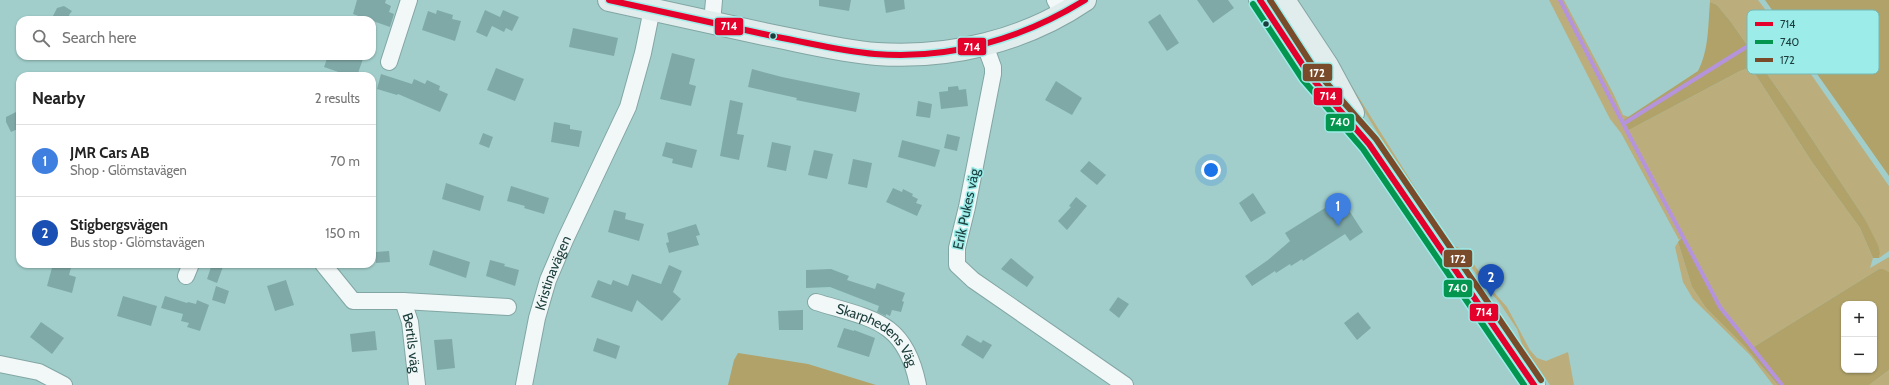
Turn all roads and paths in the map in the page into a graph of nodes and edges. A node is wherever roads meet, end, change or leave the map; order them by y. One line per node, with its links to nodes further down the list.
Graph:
1 (409, 0): 11 (street)
2 (609, 0): 8 (main road)
3 (714, 0): 9 (street)
4 (1085, 0): 7 (main road)
5 (1260, 0): 12 (main road)
6 (1284, 0): 12 (main road)
7 (1059, 7): 10 (main road)
8 (652, 9): 9 (main road); 20 (street, Kristinavägen)
9 (712, 23): 10 (main road)
10 (985, 45): 22 (street, Erik Pukes väg)
11 (389, 62)
12 (1369, 144): 23 (main road)
13 (326, 268): 14 (street)
14 (403, 301): 16 (street); 19 (street, Bertils väg)
15 (816, 302): 21 (street, Skarphedens Väg)
16 (508, 307)
17 (0, 364): 18 (street)
18 (64, 385)
19 (417, 385)
20 (524, 385)
21 (918, 385)
22 (1125, 385)
23 (1533, 385)

